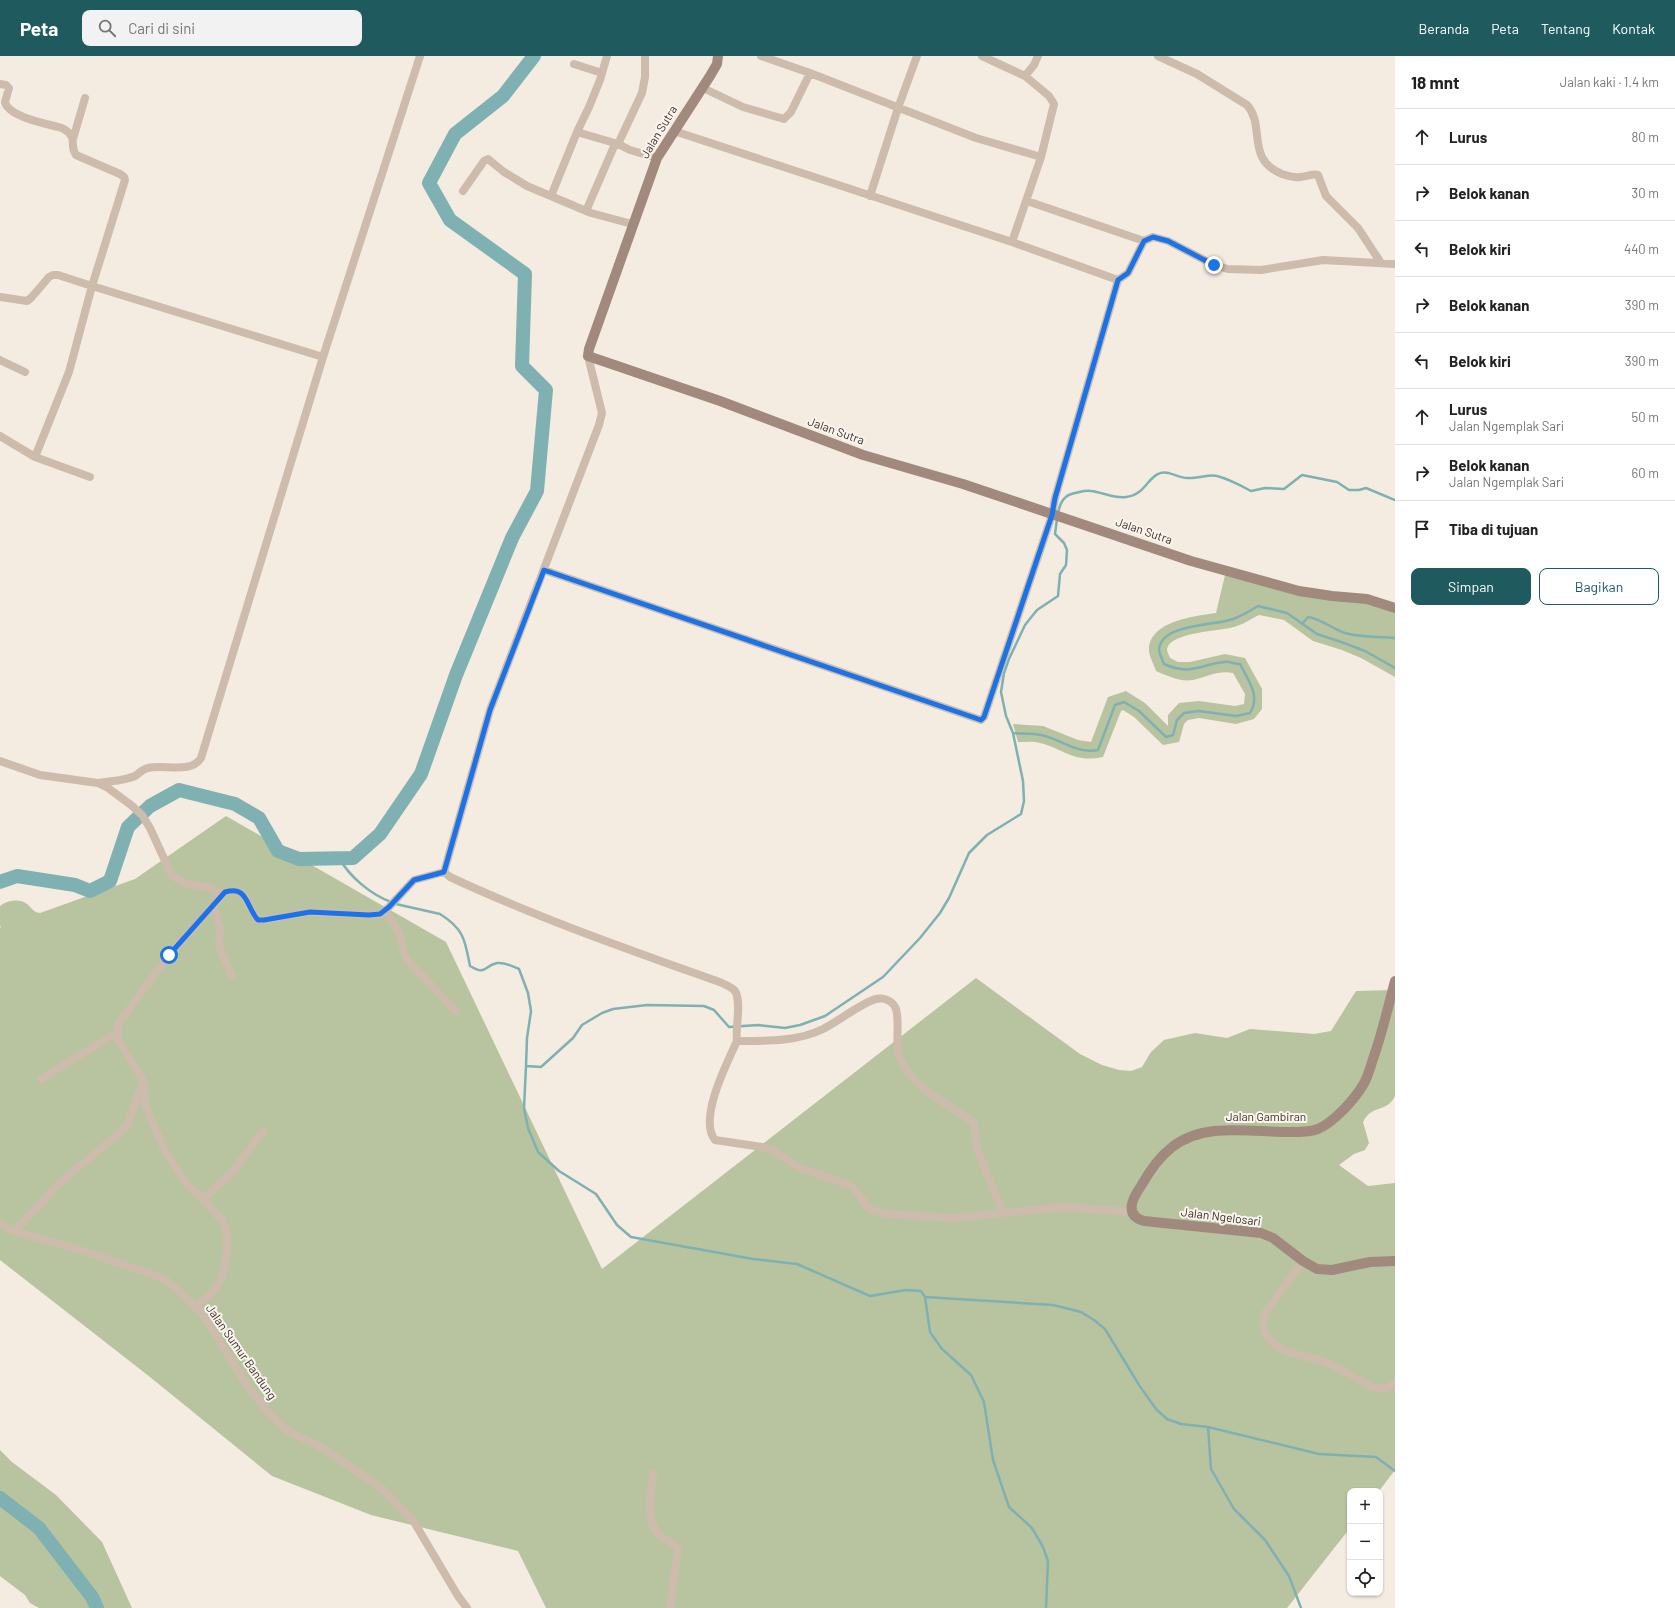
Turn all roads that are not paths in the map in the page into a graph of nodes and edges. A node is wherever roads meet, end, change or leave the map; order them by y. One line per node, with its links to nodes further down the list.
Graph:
1 (420, 56): 38 (street)
2 (607, 56): 11 (street)
3 (645, 56): 21 (street)
4 (718, 56): 15 (street, Jalan Sutra)
5 (761, 56): 12 (street)
6 (917, 56): 17 (street)
7 (982, 56): 13 (street)
8 (1038, 56): 13 (street)
9 (1158, 56): 32 (street)
10 (574, 64): 11 (street)
11 (602, 73): 19 (street)
12 (810, 73): 15 (street); 17 (street)
13 (1024, 76): 22 (street)
14 (0, 84): 20 (street)
15 (703, 88): 18 (street, Jalan Sutra)
16 (85, 98): 20 (street)
17 (898, 108): 22 (street); 26 (street)
18 (674, 131): 23 (street, Jalan Sutra); 26 (street)
19 (577, 132): 21 (street); 25 (street)
20 (73, 139): 35 (street)
21 (616, 144): 23 (street); 28 (street)
22 (1041, 157): 27 (street)
23 (656, 158): 29 (street, Jalan Sutra)
24 (463, 191): 25 (street)
25 (551, 196): 28 (street)
26 (870, 196): 31 (street)
27 (1027, 201): 30 (street); 31 (street)
28 (586, 211): 29 (street)
29 (632, 224): 37 (street, Jalan Sutra)
30 (1144, 241): 32 (street); 34 (street)
31 (1012, 242): 34 (street)
32 (1381, 263): 33 (street)
33 (1395, 264)
34 (1118, 280): 44 (street)
35 (92, 286): 36 (street); 38 (street); 42 (street)
36 (0, 297)
37 (588, 356): 44 (street, Jalan Sutra); 45 (street)
38 (323, 357): 48 (street)
39 (0, 360): 40 (street)
40 (25, 372)
41 (0, 436): 42 (street)
42 (35, 457): 43 (street)
43 (90, 477)
44 (1056, 516): 45 (street); 46 (street, Jalan Sutra)
45 (544, 570): 49 (street)
46 (1395, 608)
47 (0, 761): 48 (street)
48 (98, 783): 50 (street)
49 (444, 872): 52 (street); 57 (street)
50 (223, 895): 51 (street); 52 (street)
51 (213, 905): 53 (street); 56 (street)
52 (387, 908): 55 (street)
53 (232, 976)
54 (1395, 981): 62 (street, Jalan Gambiran)
55 (456, 1011)
56 (116, 1033): 58 (street); 59 (street)
57 (736, 1041): 63 (street); 63 (street)
58 (41, 1079)
59 (143, 1080): 61 (street); 65 (street)
60 (263, 1131): 61 (street)
61 (203, 1199): 68 (street)
62 (1132, 1212): 63 (street); 66 (street, Jalan Ngelosari)
63 (1003, 1213)
64 (0, 1224): 65 (street, Jalan Sumur Bandung)
65 (14, 1231): 68 (street, Jalan Sumur Bandung)
66 (1304, 1261): 67 (street, Jalan Ngelosari); 69 (street)
67 (1395, 1262)
68 (195, 1306): 71 (street, Jalan Sumur Bandung)
69 (1395, 1382)
70 (653, 1474): 72 (street)
71 (467, 1608)
72 (670, 1608)

